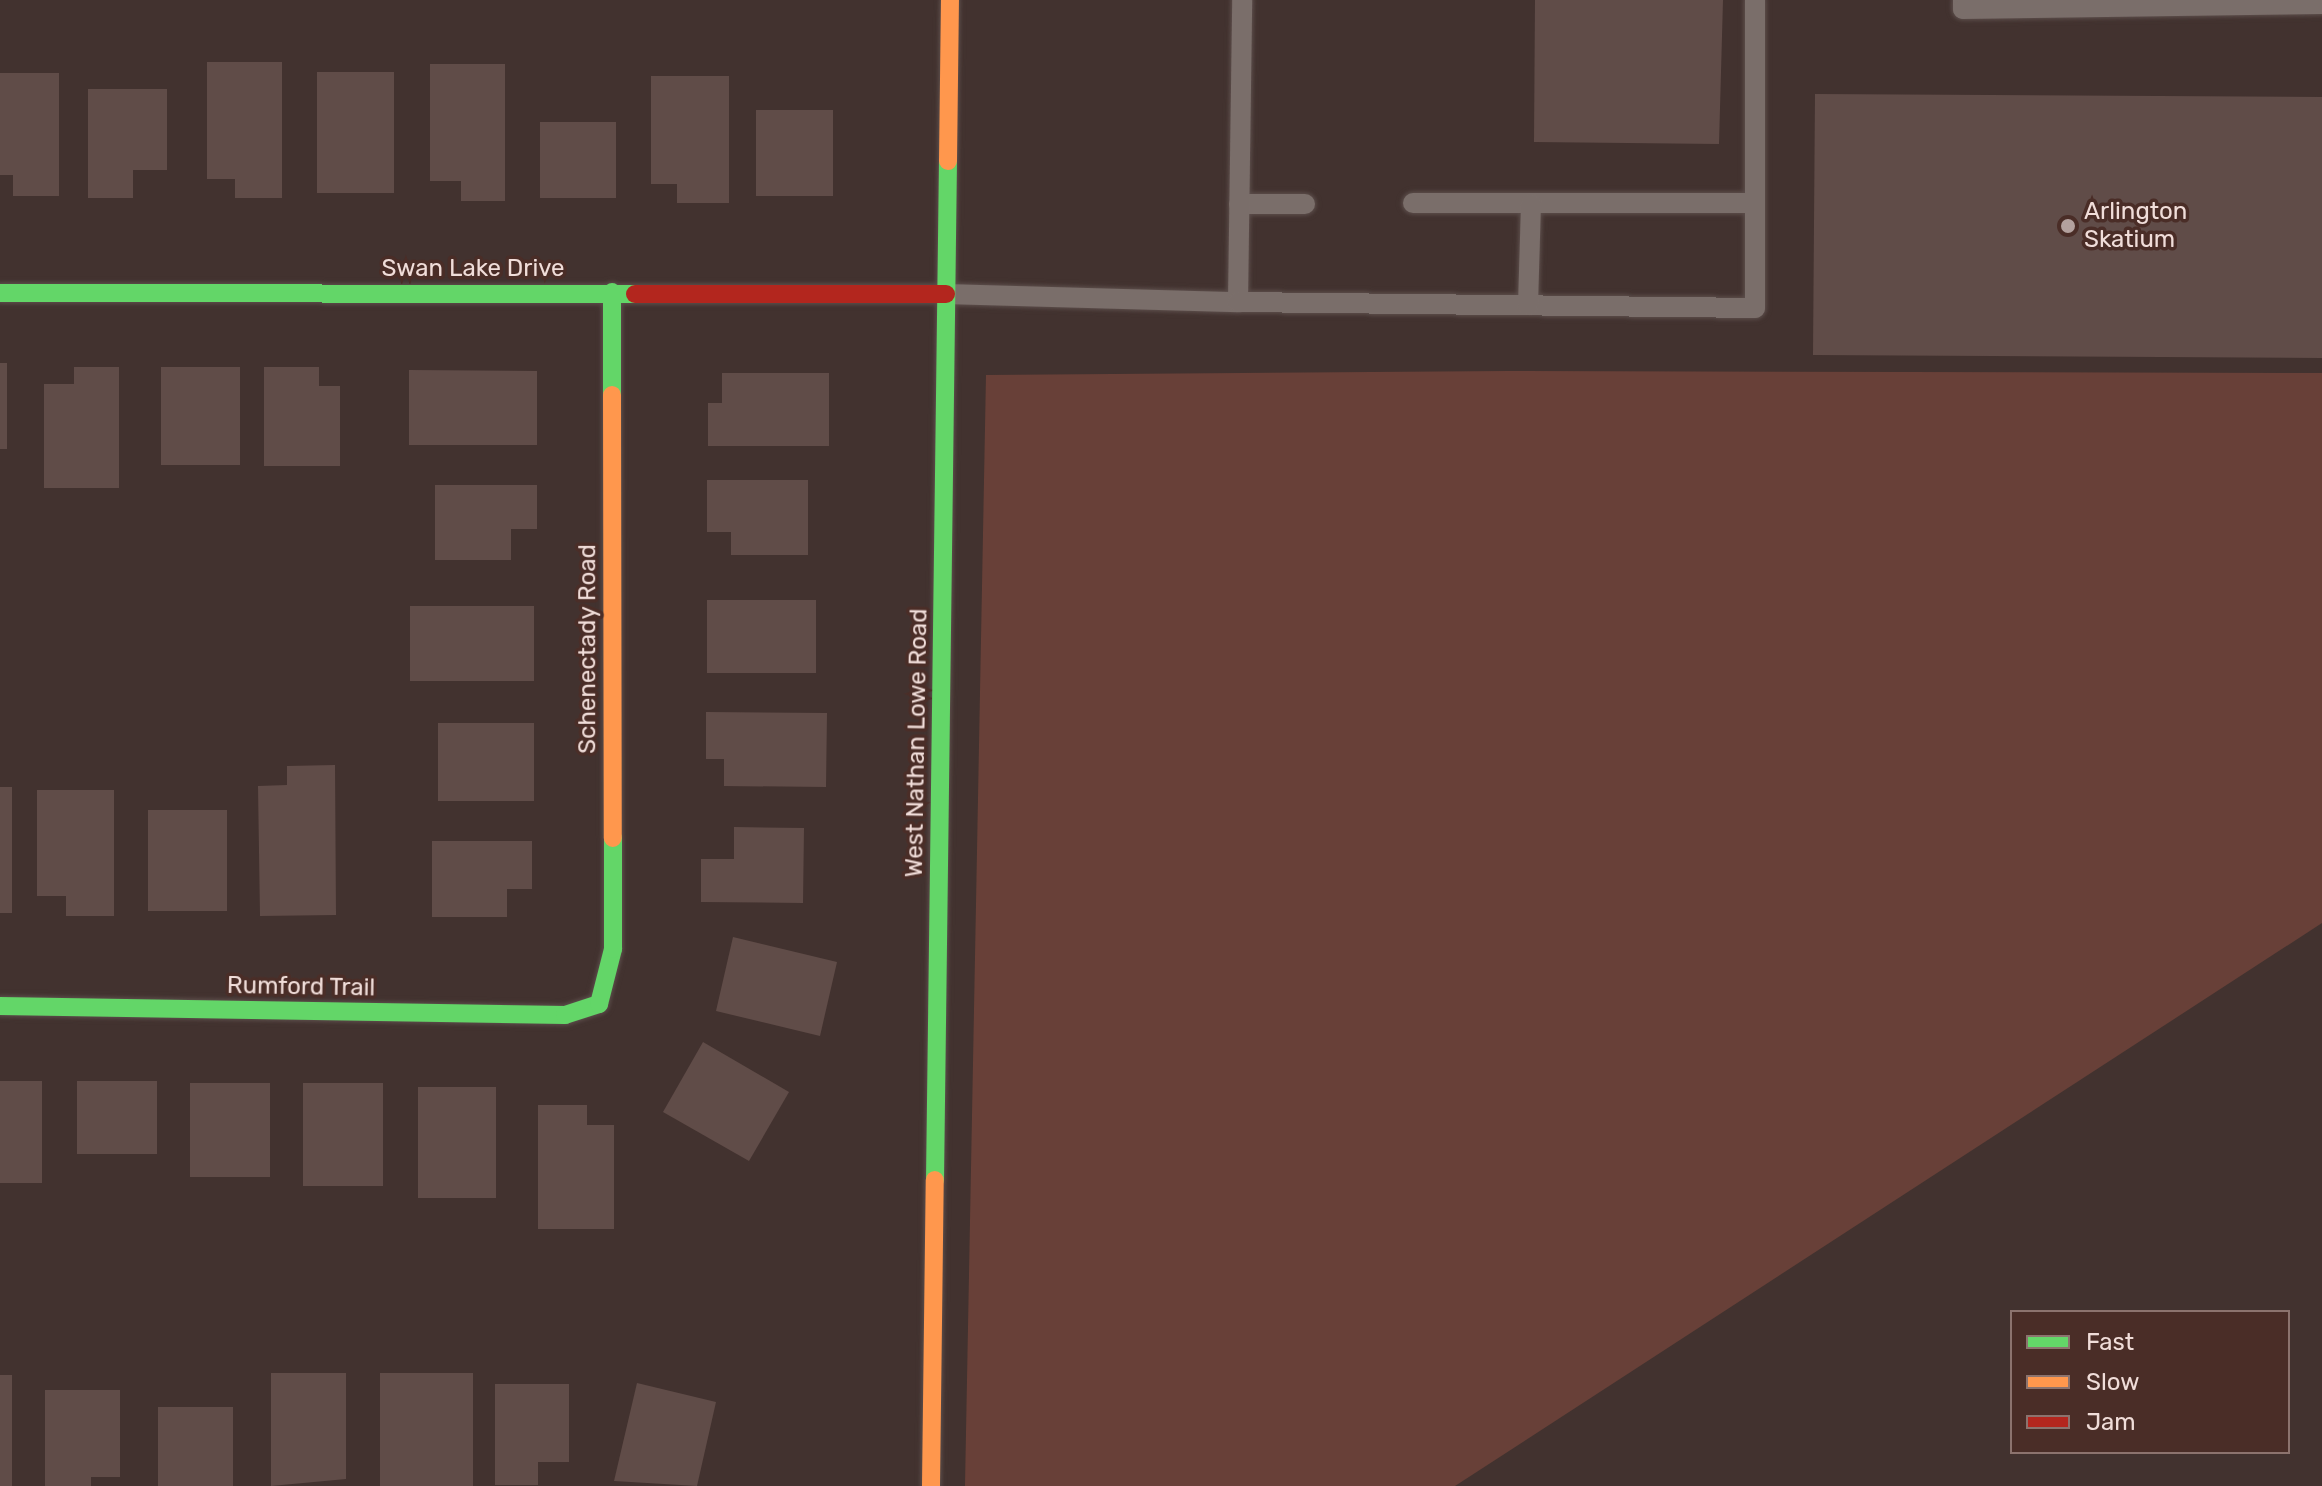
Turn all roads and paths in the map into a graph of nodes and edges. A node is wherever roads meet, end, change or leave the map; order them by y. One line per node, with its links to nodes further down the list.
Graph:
1 (950, 0): 13 (street, West Nathan Lowe Road)
2 (1242, 0): 8 (lane)
3 (1755, 0): 7 (lane)
4 (1963, 0): 5 (lane)
5 (2322, 4)
6 (1413, 203): 10 (lane)
7 (1755, 203): 10 (lane); 15 (lane)
8 (1239, 204): 9 (lane); 14 (lane)
9 (1305, 204)
10 (1531, 204): 15 (lane)
11 (612, 292): 12 (street, Swan Lake Drive); 13 (street, Swan Lake Drive); 16 (street, Schenectady Road)
12 (0, 293)
13 (946, 294): 14 (lane); 18 (street, West Nathan Lowe Road)
14 (1238, 302): 15 (lane)
15 (1528, 305)
16 (599, 1004): 17 (street, Rumford Trail)
17 (0, 1006)
18 (931, 1486)

